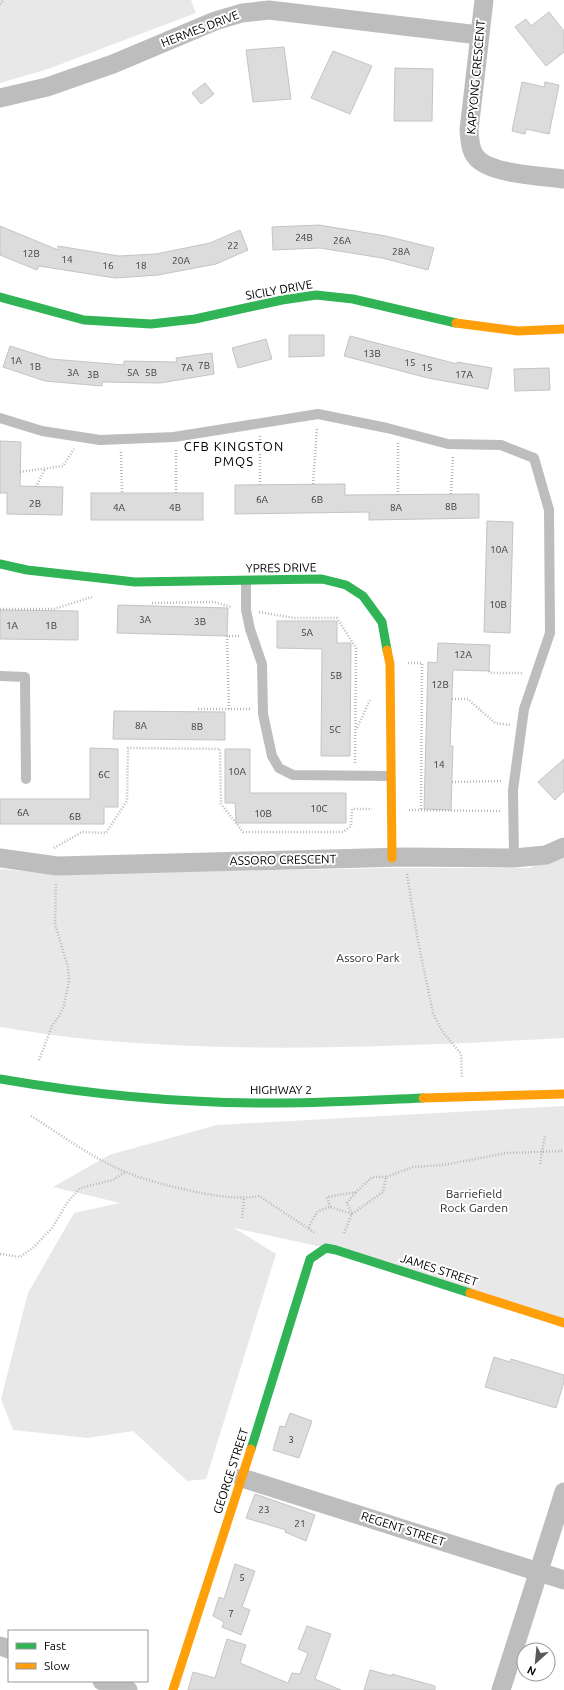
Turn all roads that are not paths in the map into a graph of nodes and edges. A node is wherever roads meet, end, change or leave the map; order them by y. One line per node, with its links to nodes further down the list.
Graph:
1 (484, 0): 2 (street, KAPYONG CRESCENT)
2 (479, 35): 3 (street, HERMES DRIVE); 4 (street, KAPYONG CRESCENT)
3 (0, 98)
4 (564, 179)
5 (0, 297): 6 (street, SICILY DRIVE)
6 (564, 329)
7 (0, 418): 16 (lane)
8 (0, 564): 9 (street, YPRES DRIVE)
9 (246, 581): 11 (lane); 11 (street, YPRES DRIVE)
10 (0, 676): 12 (lane)
11 (390, 776): 15 (street, YPRES DRIVE)
12 (26, 779)
13 (564, 846): 16 (street, ASSORO CRESCENT)
14 (0, 858): 15 (street, ASSORO CRESCENT)
15 (398, 858): 16 (street, ASSORO CRESCENT)
16 (514, 858)
17 (0, 1079): 18 (street, HIGHWAY 2)
18 (564, 1094)
19 (310, 1259): 20 (street, JAMES STREET); 21 (street, GEORGE STREET)
20 (564, 1323)
21 (242, 1478): 23 (street, REGENT STREET); 27 (street, GEORGE STREET)
22 (564, 1492): 23 (street)
23 (539, 1572): 24 (street, REGENT STREET); 28 (street)
24 (564, 1580)
25 (105, 1682): 26 (street)
26 (128, 1690)
27 (173, 1690)
28 (501, 1690)

